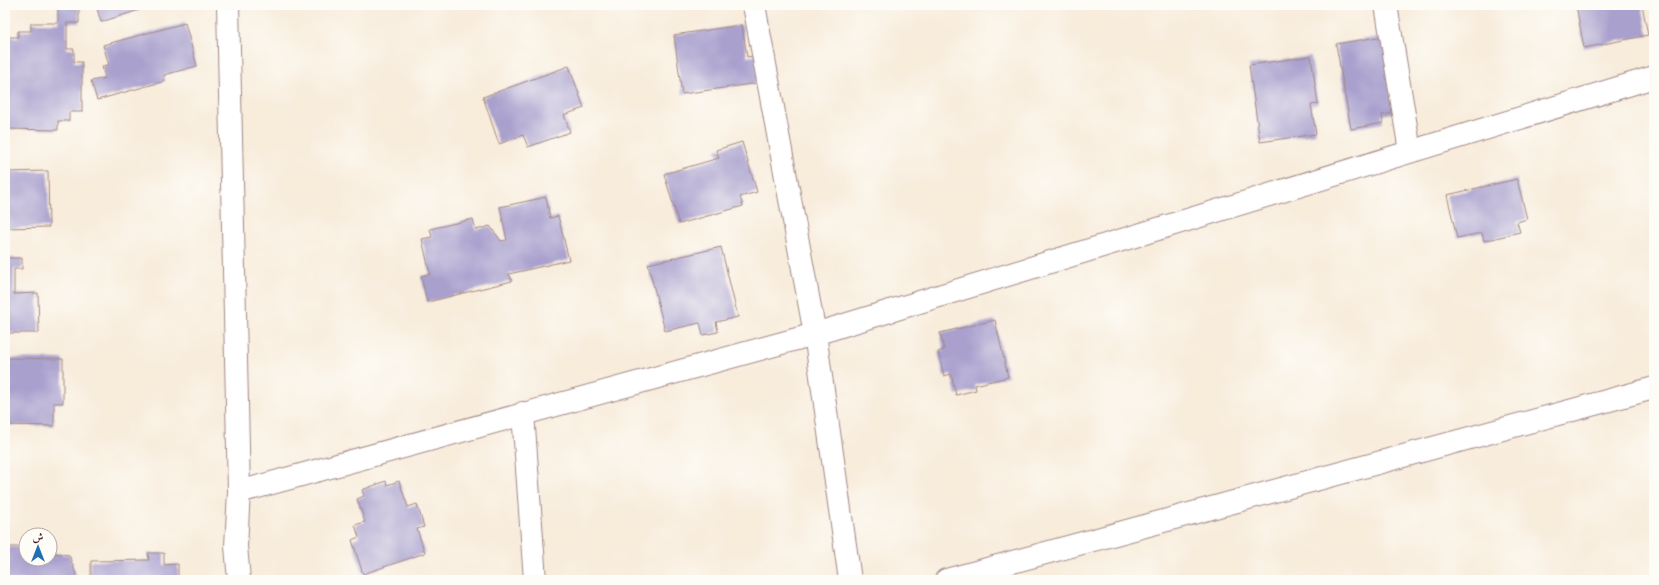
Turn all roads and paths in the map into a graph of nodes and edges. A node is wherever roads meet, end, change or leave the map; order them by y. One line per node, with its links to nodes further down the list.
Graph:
1 (228, 5): 9 (street)
2 (754, 5): 6 (street)
3 (1386, 5): 5 (street)
4 (1654, 77): 5 (street)
5 (1410, 151): 6 (street)
6 (815, 334): 8 (street); 12 (street)
7 (1654, 388): 13 (street)
8 (523, 413): 9 (street); 11 (street)
9 (239, 492): 10 (street)
10 (239, 580)
11 (535, 580)
12 (850, 580)
13 (946, 580)

